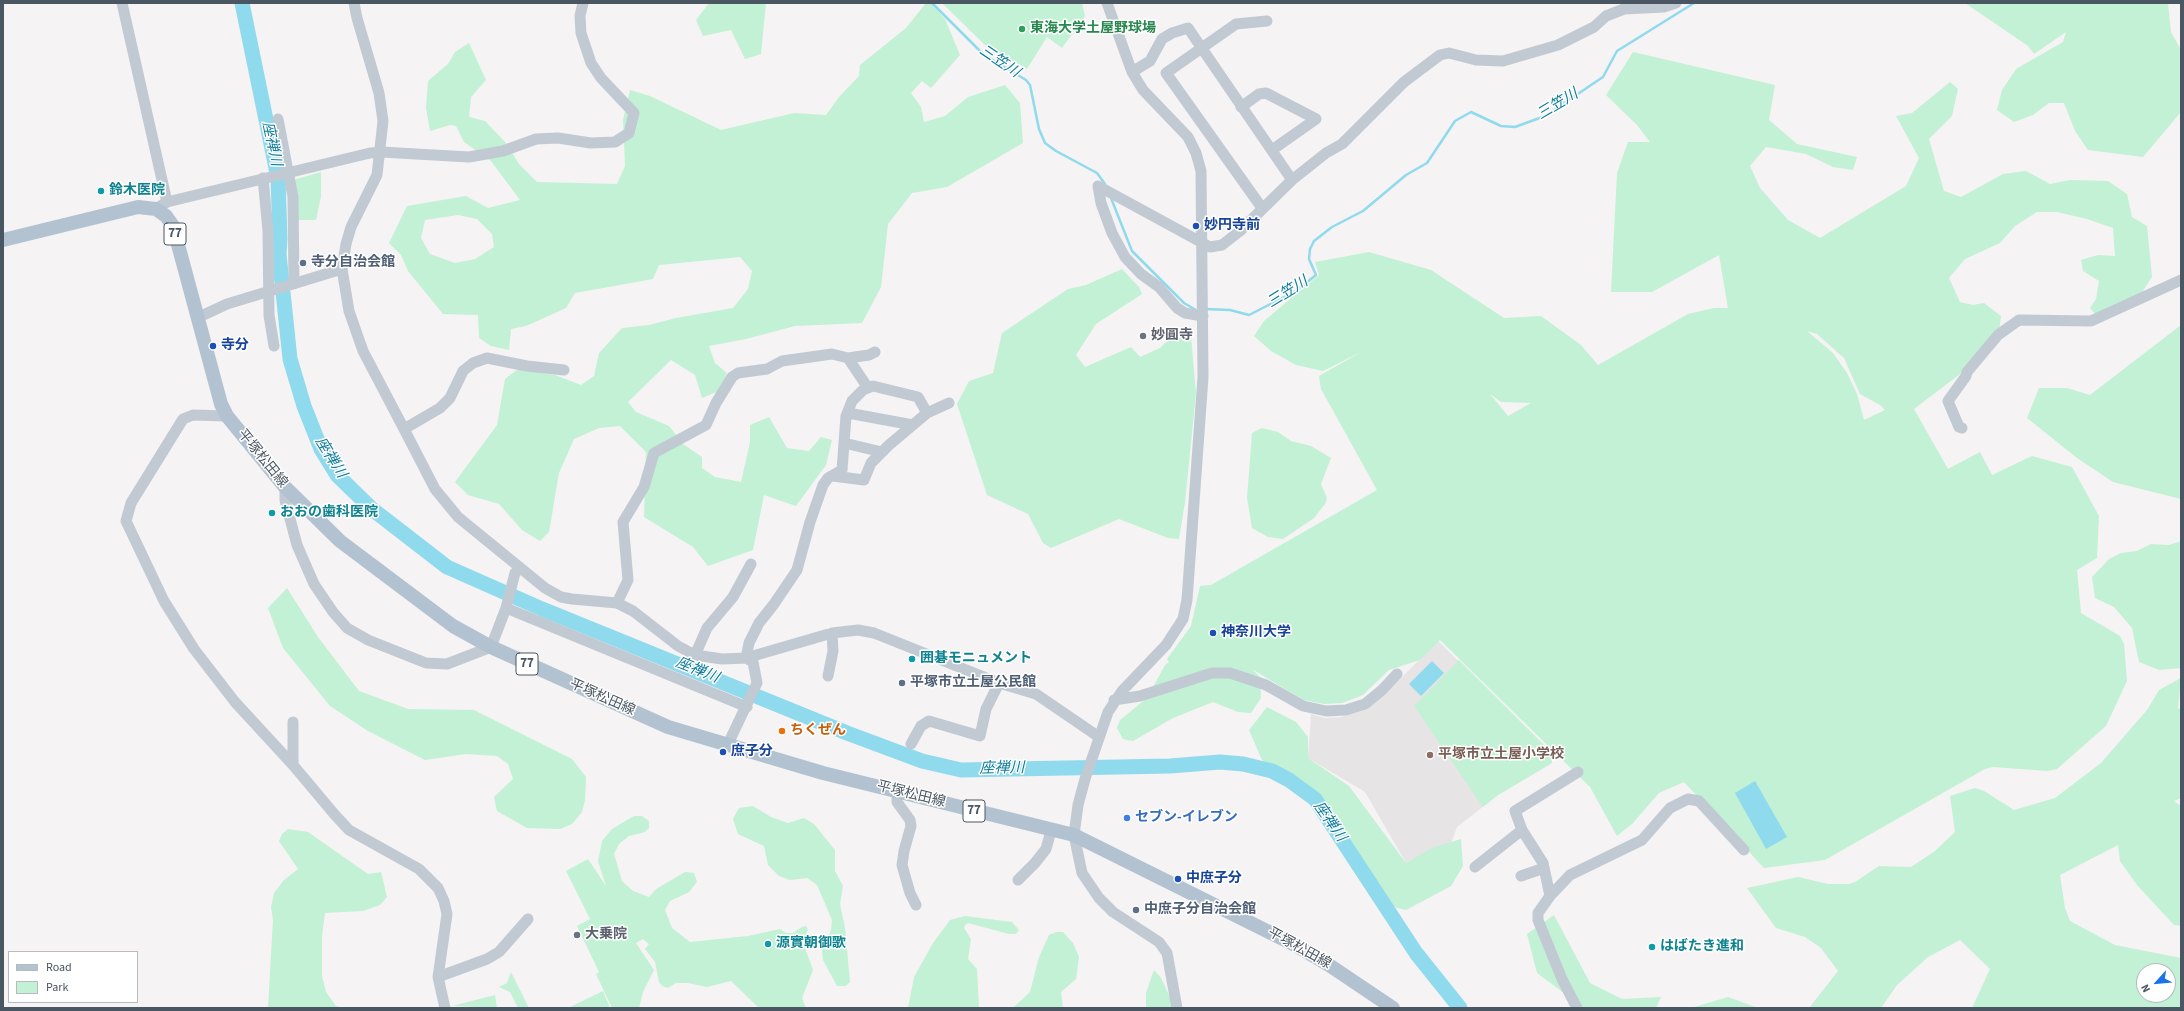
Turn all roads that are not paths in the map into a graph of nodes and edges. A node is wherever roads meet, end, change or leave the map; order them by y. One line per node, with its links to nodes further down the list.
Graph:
1 (122, 3): 16 (street)
2 (354, 3): 12 (street)
3 (583, 3): 12 (street)
4 (1107, 3): 8 (street)
5 (1676, 3): 15 (street)
6 (1267, 21): 7 (street)
7 (1201, 50): 8 (street); 9 (street); 17 (street)
8 (1132, 72): 19 (street)
9 (1241, 107): 11 (street); 11 (street)
10 (278, 120): 13 (street)
11 (1272, 150): 15 (street)
12 (381, 152): 13 (street); 20 (street)
13 (287, 173): 14 (street); 22 (street)
14 (264, 178): 16 (street); 23 (street)
15 (1292, 180): 17 (street)
16 (162, 206): 18 (main road, 77); 25 (main road, 平塚松田線 / 77)
17 (1262, 208): 19 (street)
18 (3, 240)
19 (1202, 242): 24 (street); 24 (street)
20 (342, 269): 22 (street); 37 (street)
21 (2181, 280): 36 (street)
22 (294, 284): 23 (street)
23 (269, 291): 25 (street); 26 (street)
24 (1203, 316): 53 (street)
25 (197, 318): 34 (main road, 平塚松田線 / 77)
26 (274, 346)
27 (875, 352): 28 (street)
28 (848, 358): 30 (street); 44 (street)
29 (564, 370): 37 (street)
30 (868, 388): 32 (street); 33 (street)
31 (949, 403): 33 (street)
32 (848, 413): 35 (street); 38 (street)
33 (927, 413): 35 (street)
34 (227, 416): 41 (main road, 平塚松田線 / 77); 59 (street)
35 (913, 425): 39 (street)
36 (1962, 428)
37 (404, 429): 43 (street)
38 (844, 443): 39 (street); 40 (street)
39 (882, 452): 40 (street)
40 (832, 476): 49 (street)
41 (285, 487): 47 (main road, 平塚松田線 / 77); 47 (street)
42 (751, 564): 48 (street)
43 (520, 568): 44 (street); 45 (street)
44 (617, 603): 48 (street)
45 (506, 607): 47 (street); 54 (street)
46 (832, 633): 49 (street); 51 (street); 52 (street)
47 (491, 647): 58 (main road, 平塚松田線 / 77)
48 (695, 655): 49 (street)
49 (746, 658): 54 (street)
50 (1397, 674): 53 (street)
51 (828, 676)
52 (999, 683): 56 (street); 57 (street)
53 (1114, 700): 56 (street)
54 (748, 705): 58 (street)
55 (293, 722): 59 (street)
56 (1099, 738): 64 (street)
57 (912, 744)
58 (727, 746): 61 (main road, 平塚松田線 / 77)
59 (293, 765): 73 (street)
60 (1578, 772): 62 (street)
61 (897, 792): 63 (main road, 平塚松田線 / 77); 71 (street)
62 (1522, 830): 66 (street); 67 (street)
63 (1052, 831): 64 (main road, 平塚松田線 / 77); 69 (street)
64 (1074, 835): 75 (street); 76 (main road, 平塚松田線 / 77)
65 (1744, 850): 70 (street)
66 (1475, 867)
67 (1544, 868): 68 (street); 70 (street)
68 (1520, 876)
69 (1018, 880)
70 (1550, 896): 77 (street)
71 (916, 905)
72 (528, 919): 73 (street)
73 (438, 977): 74 (street)
74 (445, 1008)
75 (1177, 1008)
76 (1393, 1008)
77 (1577, 1008)

